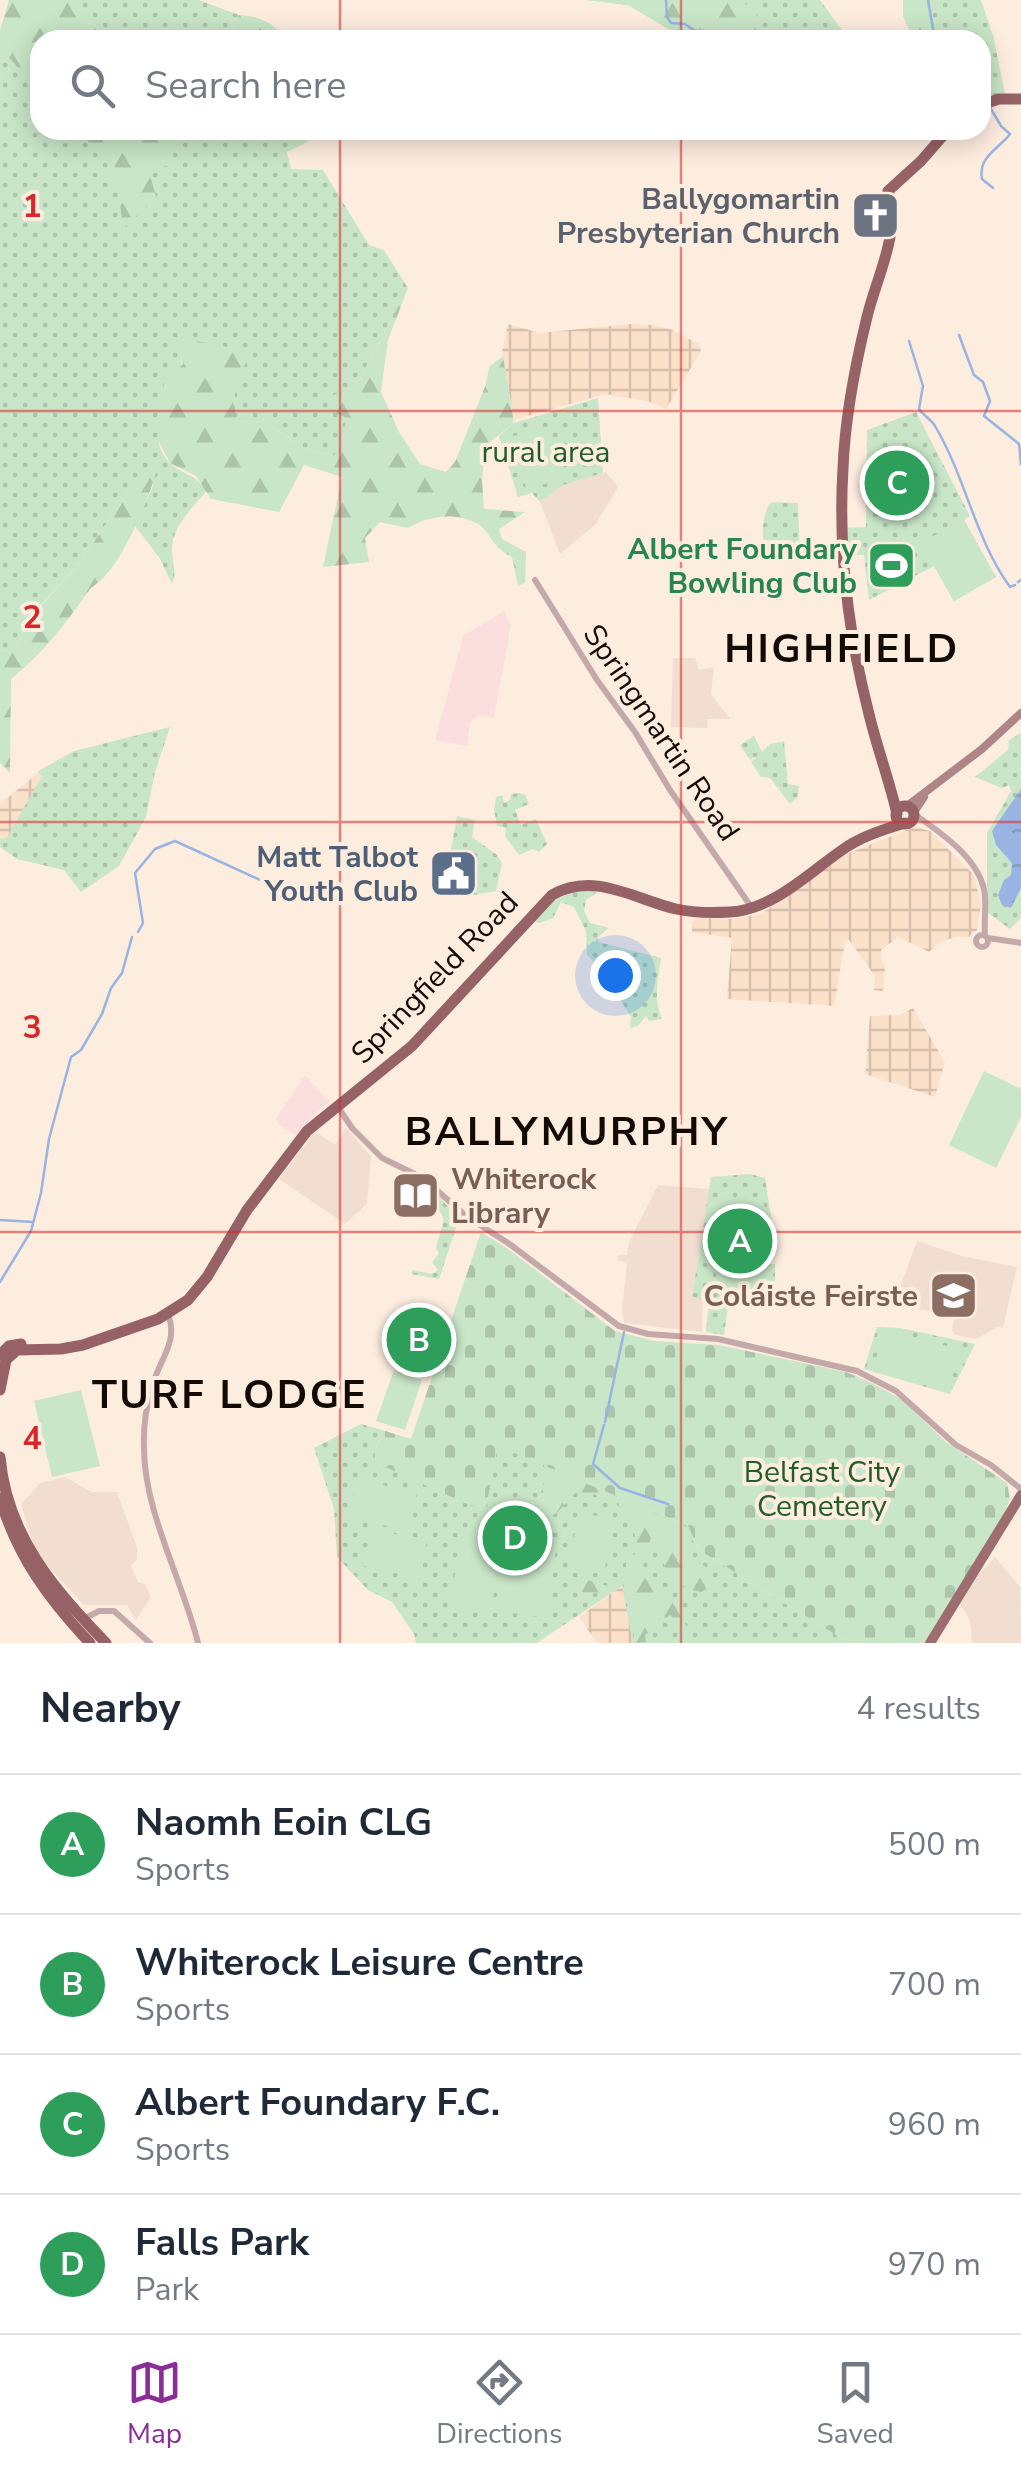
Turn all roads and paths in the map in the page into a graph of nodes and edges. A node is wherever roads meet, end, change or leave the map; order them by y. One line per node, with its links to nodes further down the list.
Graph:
1 (1021, 99): 2 (highway)
2 (991, 103)
3 (939, 140): 6 (highway)
4 (535, 580): 7 (street, Springmartin Road)
5 (1021, 714): 6 (main road, Springfield Road)
6 (906, 814): 8 (highway, Springfield Road); 10 (street)
7 (744, 896): 8 (street, Springmartin Road); 9 (street)
8 (753, 908): 9 (highway, Springfield Road)
9 (736, 911): 11 (highway, Springfield Road)
10 (1021, 943)
11 (337, 1106): 12 (highway, Springfield Road); 17 (street)
12 (168, 1314): 13 (highway, Springfield Road); 24 (street)
13 (39, 1349): 14 (highway, Springfield Road); 15 (highway)
14 (0, 1354)
15 (0, 1390)
16 (0, 1458): 19 (highway)
17 (1021, 1487): 25 (main road)
18 (0, 1498): 19 (highway)
19 (81, 1625): 20 (highway); 21 (highway); 22 (highway); 23 (street)
20 (90, 1643)
21 (98, 1643)
22 (106, 1643)
23 (150, 1643)
24 (198, 1643)
25 (930, 1643)

